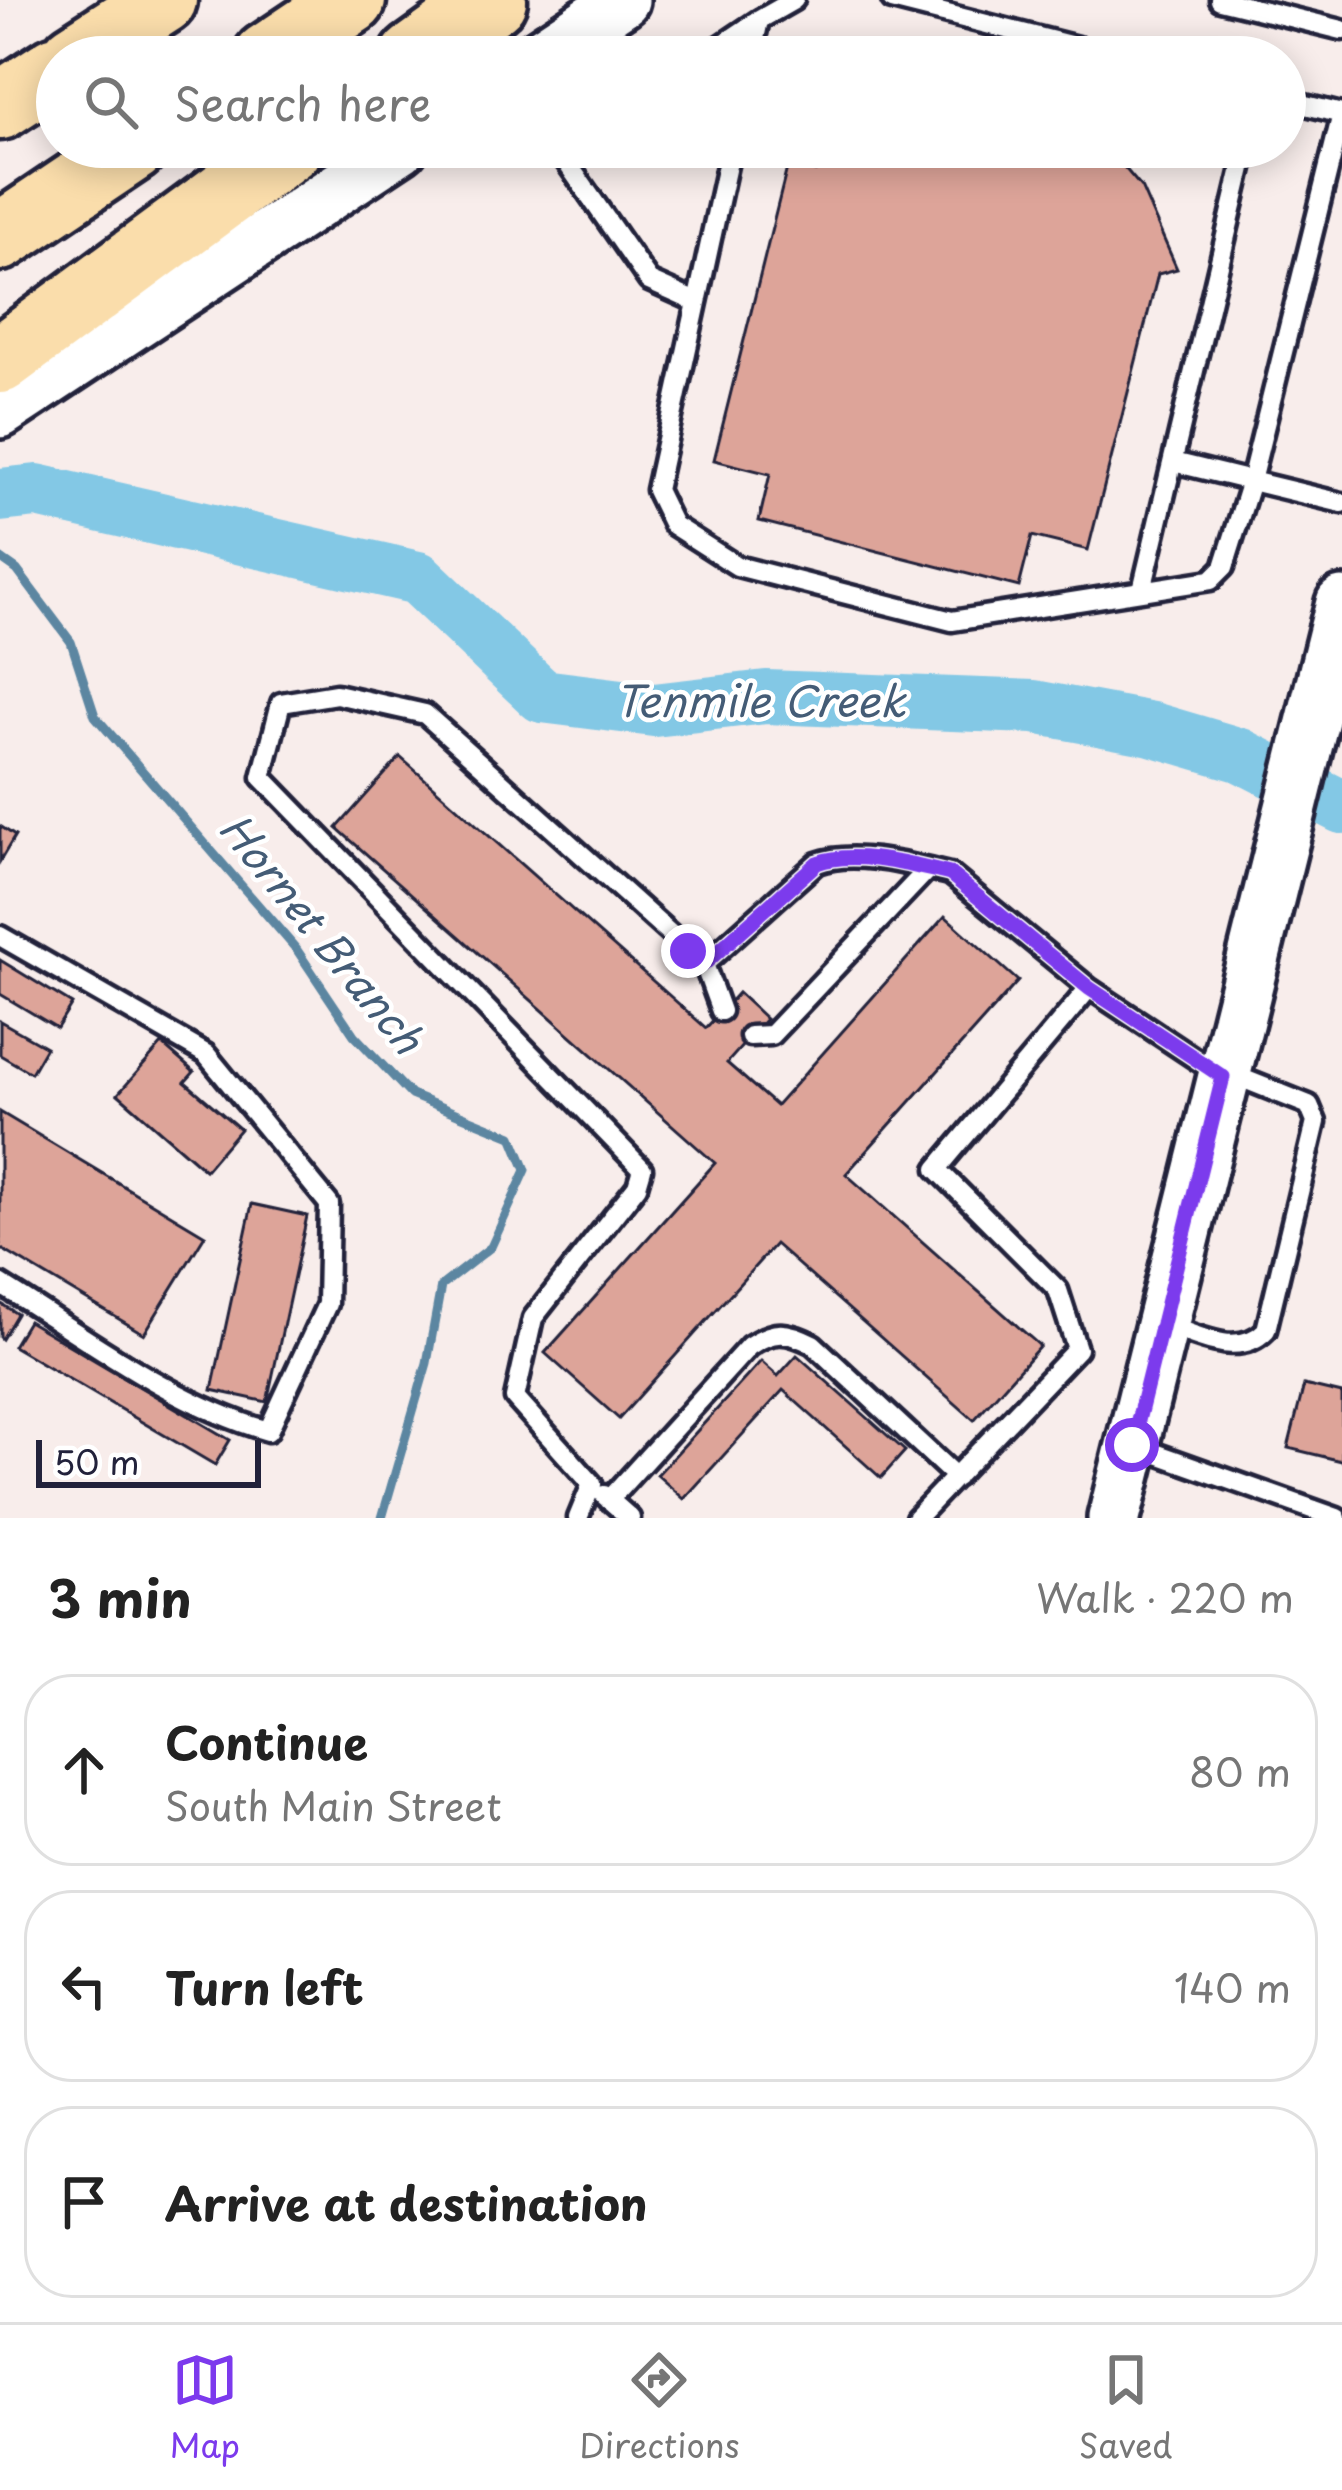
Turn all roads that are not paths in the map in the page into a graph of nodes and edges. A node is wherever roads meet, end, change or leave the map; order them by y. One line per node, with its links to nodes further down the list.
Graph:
1 (163, 0): 10 (highway)
2 (352, 0): 11 (highway)
3 (493, 0): 12 (highway)
4 (622, 0): 13 (street)
5 (794, 0): 8 (lane)
6 (892, 0): 16 (lane)
7 (1220, 0): 9 (lane)
8 (759, 20): 14 (lane); 15 (lane)
9 (1342, 30)
10 (107, 36)
11 (298, 36)
12 (443, 36)
13 (569, 36)
14 (735, 36)
15 (756, 36)
16 (1034, 36)
17 (36, 83): 19 (highway)
18 (1306, 105): 20 (lane)
19 (0, 106)
20 (1342, 114): 32 (lane)
21 (103, 168): 27 (highway)
22 (263, 168): 29 (highway)
23 (363, 168): 29 (street)
24 (575, 168): 28 (lane)
25 (726, 168): 28 (lane)
26 (1242, 168): 31 (lane)
27 (0, 237)
28 (696, 302): 34 (lane)
29 (42, 348): 30 (street)
30 (0, 412)
31 (1173, 462): 32 (lane); 34 (lane)
32 (1251, 481): 33 (lane); 34 (lane)
33 (1342, 502)
34 (1142, 590)
35 (1342, 603): 42 (street)
36 (928, 869): 38 (lane); 39 (lane); 41 (lane)
37 (0, 936): 43 (lane)
38 (704, 964): 40 (lane); 47 (lane)
39 (1089, 988): 42 (lane); 46 (lane)
40 (722, 1011)
41 (750, 1036)
42 (1223, 1074): 44 (street); 44 (lane)
43 (0, 1284)
44 (1162, 1324): 45 (street)
45 (1132, 1445): 52 (street); 53 (lane)
46 (956, 1477): 48 (lane); 51 (lane)
47 (592, 1484): 48 (lane); 49 (lane)
48 (609, 1500): 50 (lane)
49 (578, 1518)
50 (630, 1518)
51 (916, 1518)
52 (1114, 1518)
53 (1336, 1518)

